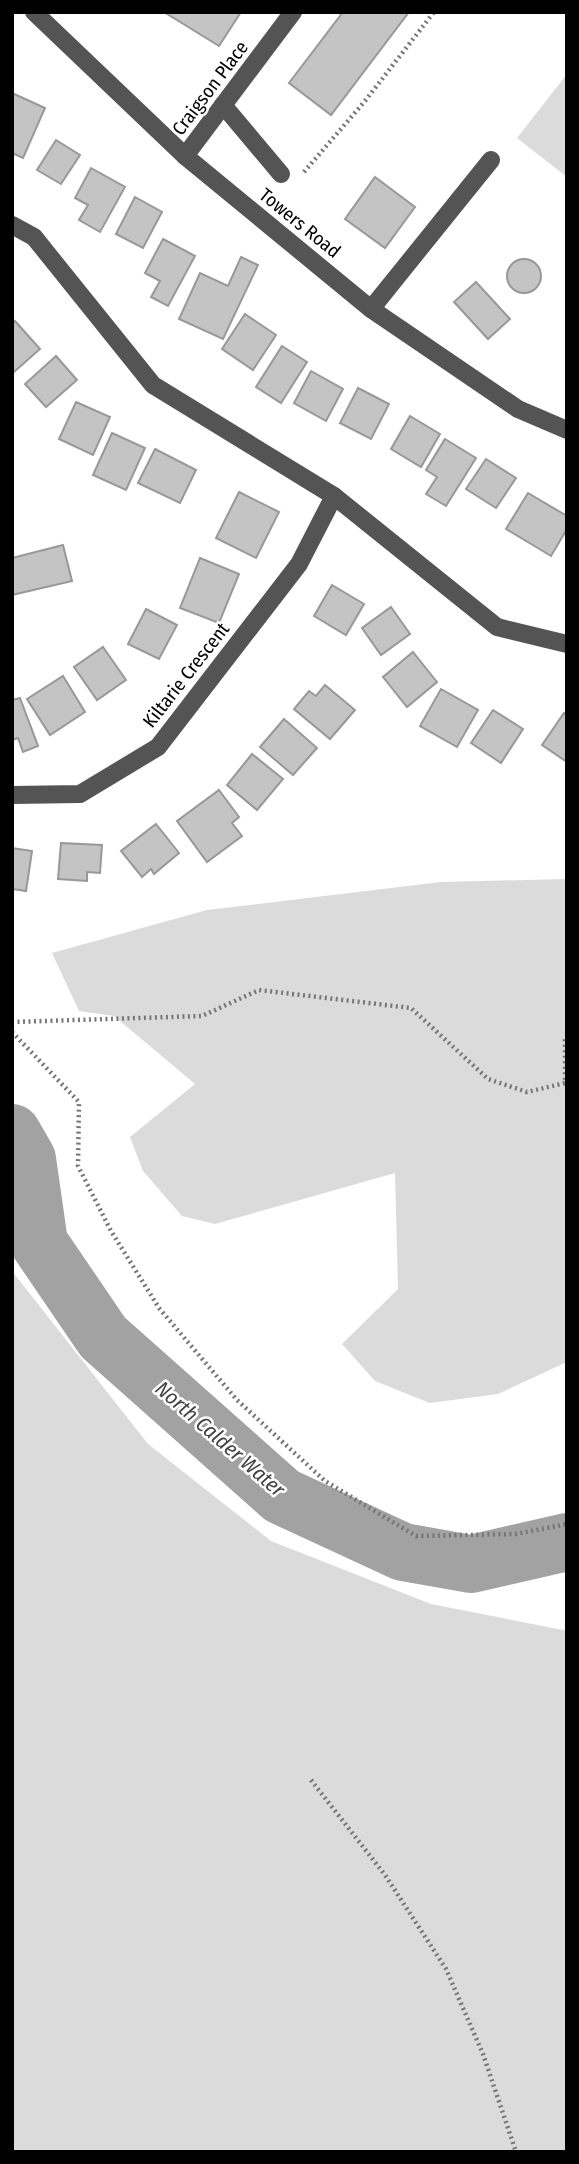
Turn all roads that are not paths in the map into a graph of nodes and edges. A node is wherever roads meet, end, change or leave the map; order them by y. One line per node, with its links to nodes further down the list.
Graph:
1 (34, 12): 4 (street, Towers Road)
2 (293, 12): 3 (street, Craigson Place)
3 (223, 105): 4 (street, Craigson Place); 6 (street)
4 (185, 156): 8 (street, Towers Road)
5 (491, 160): 8 (street)
6 (281, 174)
7 (12, 225): 10 (street)
8 (371, 309): 9 (street, Towers Road)
9 (567, 430)
10 (334, 496): 11 (street); 12 (street, Kiltarie Crescent)
11 (567, 644)
12 (12, 794)

